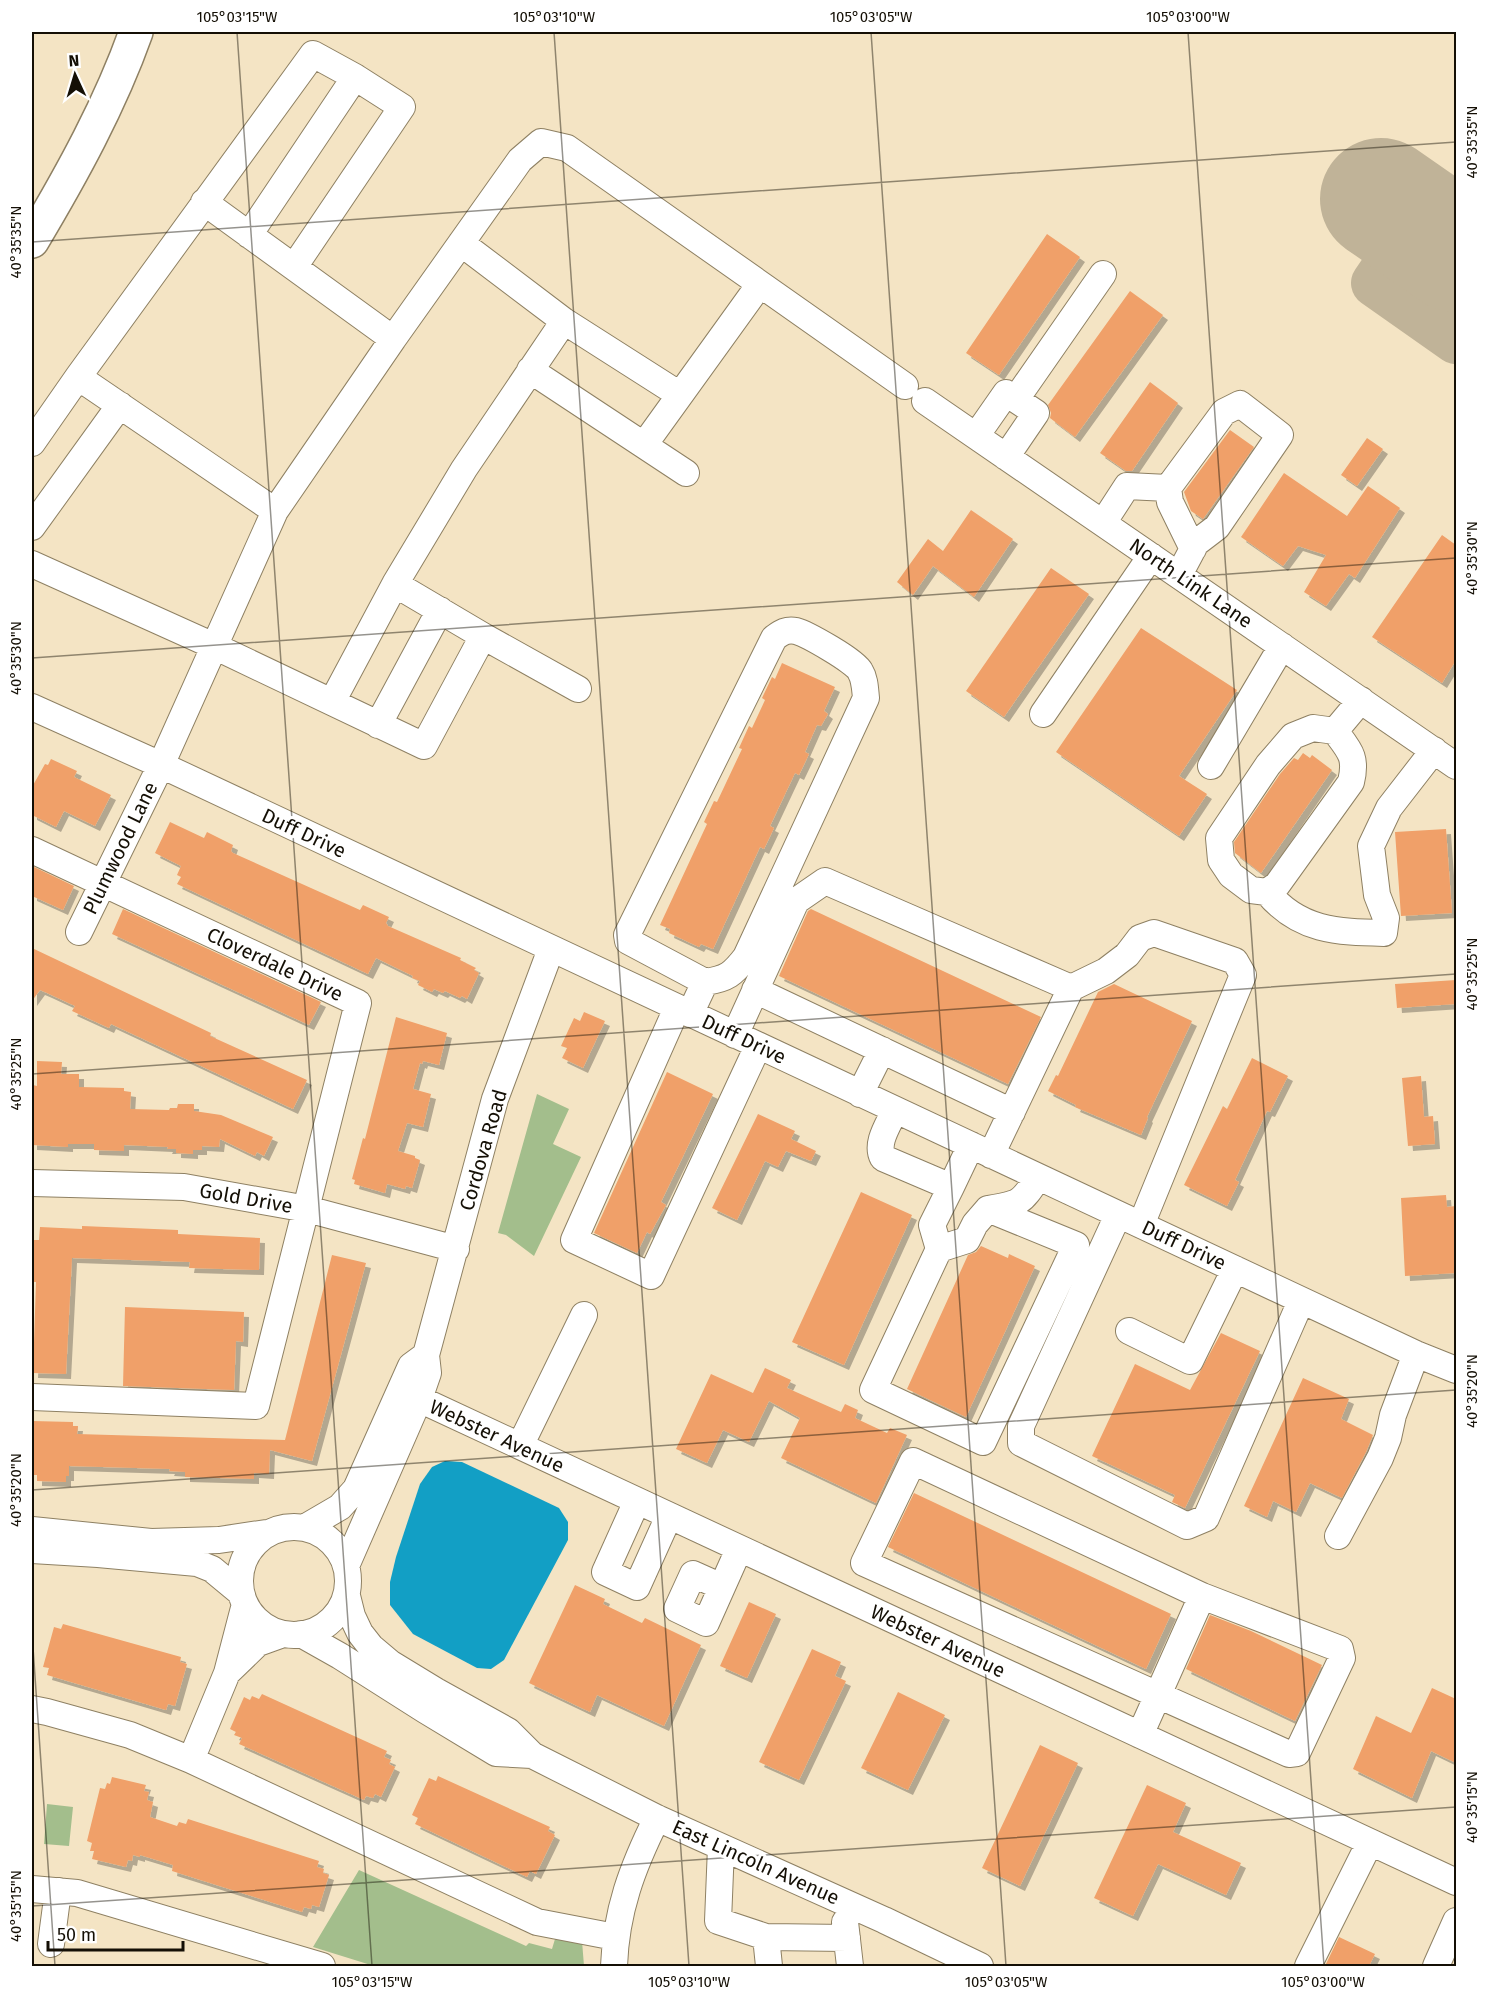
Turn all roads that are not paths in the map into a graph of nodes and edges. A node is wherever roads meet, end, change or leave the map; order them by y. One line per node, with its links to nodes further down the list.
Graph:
1 (115, 32): 4 (main road)
2 (136, 32): 7 (main road)
3 (355, 77): 5 (street); 6 (street); 9 (street)
4 (32, 201)
5 (204, 202): 6 (street); 15 (street)
6 (249, 235): 9 (street)
7 (32, 241)
8 (461, 243): 11 (street, North Link Lane); 12 (street); 13 (street, Plumwood Lane)
9 (294, 267): 13 (street)
10 (1103, 274): 17 (street)
11 (760, 284): 16 (street); 19 (street, North Link Lane)
12 (564, 321): 14 (street); 16 (street)
13 (393, 339): 25 (street, Plumwood Lane)
14 (530, 370): 21 (street); 32 (street)
15 (78, 377): 18 (street); 20 (street)
16 (680, 395): 21 (street)
17 (1016, 399): 19 (street); 22 (street)
18 (120, 405): 25 (street); 27 (street)
19 (976, 436): 22 (street, North Link Lane)
20 (32, 443)
21 (644, 445): 23 (street)
22 (1006, 457): 26 (street, North Link Lane)
23 (686, 473)
24 (1168, 488): 26 (street); 28 (street); 28 (street)
25 (275, 511): 35 (street, Plumwood Lane)
26 (1103, 523): 29 (street, North Link Lane)
27 (32, 526)
28 (1193, 549): 31 (street)
29 (1151, 556): 31 (street, North Link Lane); 41 (street)
30 (32, 564): 35 (street)
31 (1179, 575): 36 (street, North Link Lane)
32 (395, 584): 33 (street); 39 (street)
33 (440, 610): 34 (street); 42 (street)
34 (483, 636): 37 (street); 42 (street)
35 (214, 646): 39 (street); 45 (street, Plumwood Lane)
36 (1282, 646): 38 (street, North Link Lane); 46 (street)
37 (578, 689)
38 (1361, 700): 43 (street); 44 (street, North Link Lane)
39 (332, 702): 42 (street)
40 (32, 707): 45 (street, Duff Drive)
41 (1042, 714)
42 (378, 725)
43 (1335, 731): 50 (street); 50 (street)
44 (1434, 750): 47 (street, North Link Lane); 50 (street)
45 (160, 765): 49 (street, Plumwood Lane); 53 (street, Duff Drive)
46 (1211, 766)
47 (1456, 766)
48 (32, 850): 49 (street, Cloverdale Drive)
49 (103, 883): 51 (street, Plumwood Lane); 69 (street, Cloverdale Drive)
50 (1267, 892)
51 (79, 932)
52 (628, 941): 54 (street); 55 (street); 55 (street)
53 (551, 949): 54 (street, Duff Drive); 72 (street, Cordova Road)
54 (608, 975): 58 (street, Duff Drive)
55 (705, 982): 58 (street)
56 (1071, 988): 57 (street); 64 (street); 71 (street)
57 (755, 990): 59 (street); 61 (street)
58 (684, 1011): 59 (street, Duff Drive); 60 (street)
59 (735, 1035): 60 (street, Duff Drive)
60 (758, 1046): 62 (street, Duff Drive)
61 (882, 1050): 62 (street); 64 (street)
62 (860, 1094): 63 (street, Duff Drive)
63 (895, 1110): 65 (street, Duff Drive); 68 (street)
64 (1012, 1112): 65 (street)
65 (981, 1150): 66 (street, Duff Drive); 68 (street)
66 (1038, 1177): 70 (street); 71 (street, Duff Drive)
67 (32, 1183): 69 (street, Gold Drive)
68 (951, 1187): 73 (street)
69 (307, 1209): 72 (street, Gold Drive); 81 (street)
70 (988, 1209): 73 (street); 73 (street)
71 (1129, 1220): 74 (street, Duff Drive); 75 (street)
72 (456, 1249): 79 (street, Cordova Road)
73 (939, 1249)
74 (1235, 1269): 75 (street, Duff Drive); 77 (street)
75 (1301, 1301): 78 (street, Duff Drive)
76 (584, 1315): 83 (street)
77 (1129, 1331)
78 (1416, 1354): 80 (street, Duff Drive); 89 (street)
79 (426, 1355): 82 (street, Cordova Road); 86 (street, Cordova Road)
80 (1456, 1370)
81 (32, 1397)
82 (419, 1400): 83 (street, Webster Avenue); 92 (street, Cordova Road)
83 (520, 1446): 84 (street, Webster Avenue)
84 (637, 1501): 85 (street, Webster Avenue); 85 (street)
85 (669, 1516): 90 (street, Webster Avenue)
86 (304, 1528): 88 (street); 92 (street)
87 (32, 1530): 88 (street)
88 (266, 1533): 96 (street)
89 (1338, 1536)
90 (739, 1549): 93 (street); 101 (street, Webster Avenue)
91 (32, 1550): 96 (street)
92 (346, 1566): 94 (street)
93 (722, 1587)
94 (347, 1596): 97 (street); 102 (street, East Lincoln Avenue)
95 (1202, 1596): 99 (street); 99 (street); 99 (street)
96 (243, 1599): 97 (street); 98 (street)
97 (292, 1634): 98 (street); 102 (street, East Lincoln Avenue)
98 (226, 1673): 103 (street)
99 (1157, 1696): 101 (street)
100 (32, 1710): 103 (street)
101 (1140, 1735): 105 (street, Webster Avenue)
102 (532, 1755): 104 (street, East Lincoln Avenue)
103 (191, 1760): 112 (street)
104 (657, 1818): 106 (street, East Lincoln Avenue); 112 (street)
105 (1370, 1842): 107 (street, Webster Avenue); 122 (street)
106 (722, 1847): 110 (street, East Lincoln Avenue); 113 (street)
107 (1456, 1882)
108 (32, 1889): 109 (street)
109 (58, 1892): 115 (street); 117 (street)
110 (842, 1901): 114 (street); 121 (street, East Lincoln Avenue)
111 (1456, 1921): 116 (street)
112 (615, 1937): 118 (street)
113 (766, 1937): 114 (street); 119 (street)
114 (847, 1938): 120 (street)
115 (51, 1944)
116 (1445, 1960)
117 (322, 1966)
118 (614, 1966)
119 (769, 1966)
120 (850, 1966)
121 (980, 1966)
122 (1308, 1966)

